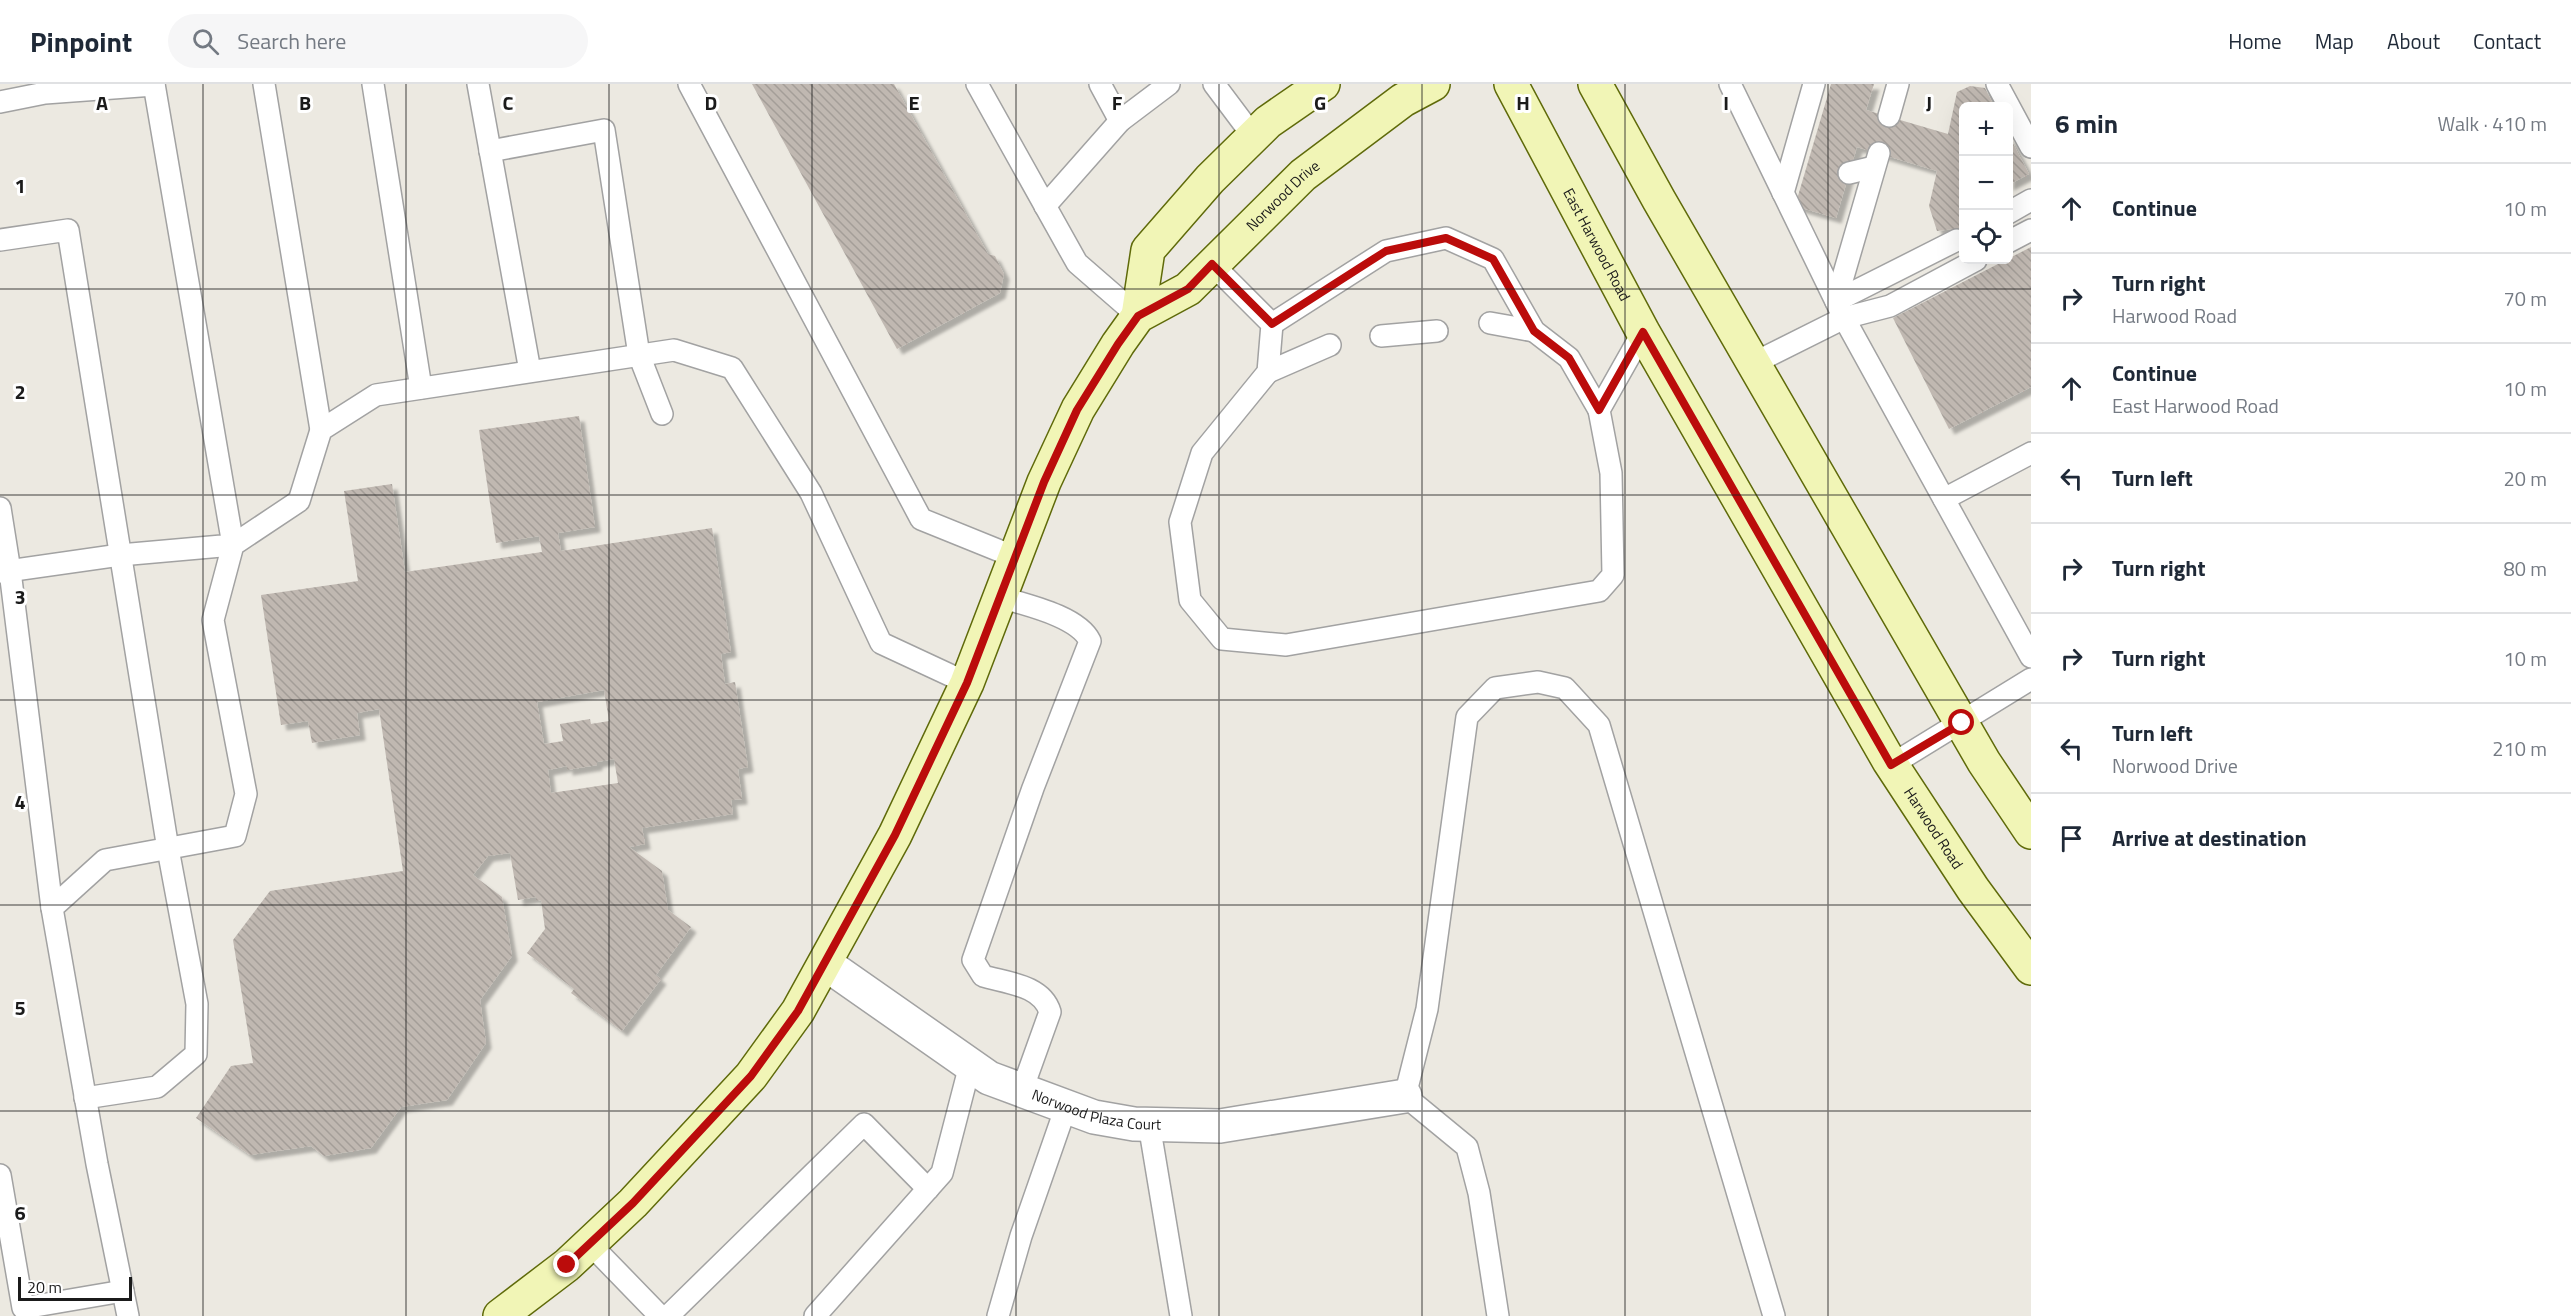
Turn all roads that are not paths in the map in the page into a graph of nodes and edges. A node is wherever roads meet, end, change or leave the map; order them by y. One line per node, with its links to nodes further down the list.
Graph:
1 (264, 84): 53 (lane)
2 (373, 84): 49 (lane)
3 (478, 84): 24 (lane)
4 (689, 84): 59 (lane)
5 (977, 84): 28 (lane)
6 (1100, 84): 21 (lane)
7 (1169, 84): 21 (lane)
8 (1214, 84): 22 (lane)
9 (1323, 84): 22 (main road, Norwood Drive)
10 (1433, 84): 34 (main road, Norwood Drive)
11 (1511, 84): 42 (main road, East Harwood Road)
12 (1595, 84): 46 (main road)
13 (1730, 84): 26 (lane)
14 (1898, 84): 20 (lane)
15 (1997, 84): 23 (lane)
16 (154, 85): 18 (lane); 57 (lane)
17 (1818, 87): 26 (lane)
18 (44, 88): 19 (lane)
19 (0, 102)
20 (1889, 116)
21 (1120, 121): 28 (lane)
22 (1253, 136): 37 (main road, Norwood Drive)
23 (2031, 147)
24 (490, 151): 45 (lane); 47 (lane)
25 (1849, 173): 36 (lane)
26 (1792, 190): 36 (lane)
27 (2031, 200): 29 (lane)
28 (1045, 206): 37 (lane)
29 (2013, 210)
30 (2031, 230): 31 (lane)
31 (2013, 239)
32 (0, 240): 58 (lane)
33 (1957, 240): 36 (lane)
34 (1212, 264): 37 (main road, Norwood Drive); 39 (lane)
35 (1969, 264): 36 (lane)
36 (1840, 310): 46 (lane); 55 (lane)
37 (1138, 316): 59 (main road, Norwood Drive)
38 (1490, 322): 41 (lane)
39 (1272, 324): 41 (lane); 48 (lane)
40 (1437, 331): 43 (lane)
41 (1534, 331): 51 (lane)
42 (1643, 332): 50 (main road, East Harwood Road); 51 (lane)
43 (1382, 336)
44 (1330, 345): 48 (lane)
45 (639, 355): 47 (lane); 52 (lane); 64 (lane)
46 (1754, 363): 65 (main road)
47 (530, 371): 49 (lane)
48 (1268, 372): 51 (lane)
49 (421, 388): 53 (lane)
50 (1683, 403): 66 (main road, Harwood Road)
51 (1599, 410)
52 (662, 414)
53 (321, 430): 57 (lane)
54 (2031, 453): 55 (lane)
55 (1944, 499): 62 (lane)
56 (0, 508): 60 (lane)
57 (233, 545): 58 (lane); 68 (lane)
58 (120, 555): 60 (lane); 68 (lane)
59 (1015, 557): 61 (main road, Norwood Drive)
60 (5, 572): 69 (lane)
61 (1000, 597): 64 (main road, Norwood Drive); 73 (lane)
62 (2031, 657)
63 (2031, 679): 65 (lane)
64 (967, 683): 70 (main road, Norwood Drive)
65 (1962, 723): 66 (lane); 67 (main road)
66 (1891, 765): 71 (main road, Harwood Road)
67 (2031, 832)
68 (168, 849): 69 (lane); 75 (lane)
69 (52, 909): 75 (lane)
70 (826, 964): 72 (street, Norwood Plaza Court); 80 (main road, Norwood Drive)
71 (2031, 968)
72 (970, 1065): 73 (street, Norwood Plaza Court); 79 (lane)
73 (1022, 1090): 76 (street, Norwood Plaza Court)
74 (1405, 1096): 77 (street, Norwood Plaza Court); 89 (lane); 90 (lane)
75 (86, 1098): 81 (lane)
76 (1066, 1107): 77 (street, Norwood Plaza Court); 87 (lane)
77 (1149, 1124): 88 (lane)
78 (0, 1175): 81 (lane)
79 (928, 1188): 85 (lane); 86 (lane)
80 (591, 1245): 83 (main road, Norwood Drive); 84 (lane)
81 (123, 1291): 82 (lane)
82 (128, 1316)
83 (500, 1316)
84 (660, 1316)
85 (668, 1316)
86 (815, 1316)
87 (998, 1316)
88 (1181, 1316)
89 (1498, 1316)
90 (1774, 1316)

